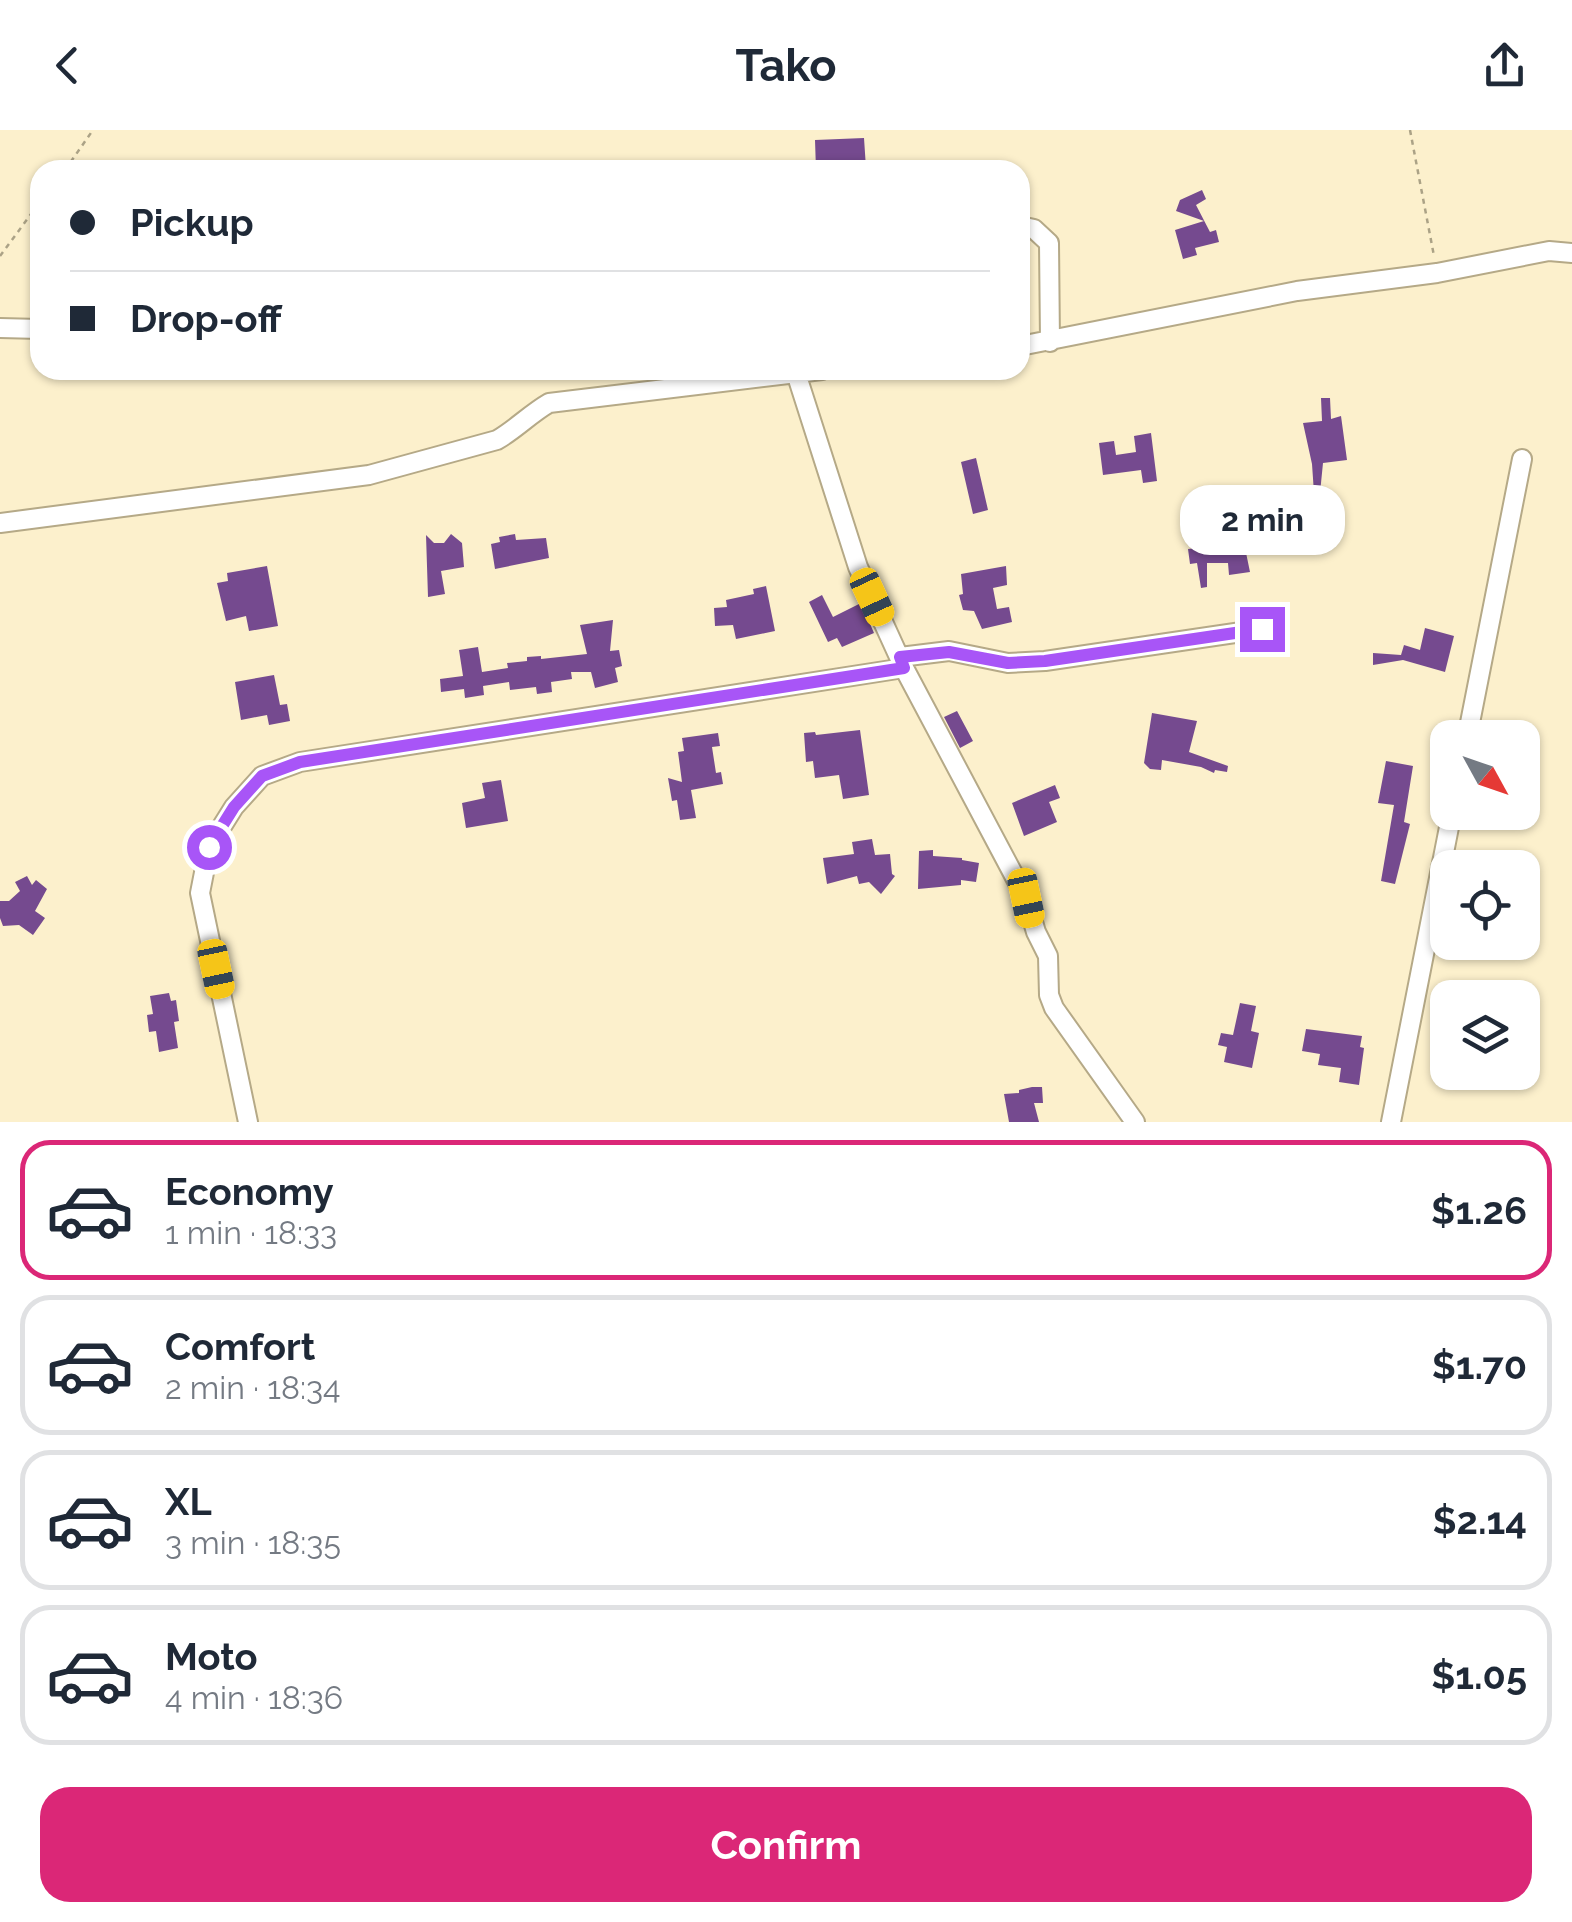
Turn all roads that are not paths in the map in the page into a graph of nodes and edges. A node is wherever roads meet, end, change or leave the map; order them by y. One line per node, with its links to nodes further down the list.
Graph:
1 (1030, 227): 5 (street)
2 (1572, 254): 5 (street)
3 (0, 328): 4 (street)
4 (30, 328)
5 (1050, 342): 6 (street)
6 (1030, 345)
7 (738, 380): 10 (street)
8 (798, 380): 12 (street)
9 (1522, 459): 13 (street)
10 (0, 524)
11 (1262, 629): 12 (street)
12 (902, 663): 15 (street); 16 (street)
13 (1471, 720)
14 (1448, 830): 17 (street)
15 (248, 1122)
16 (1135, 1122)
17 (1391, 1122)

